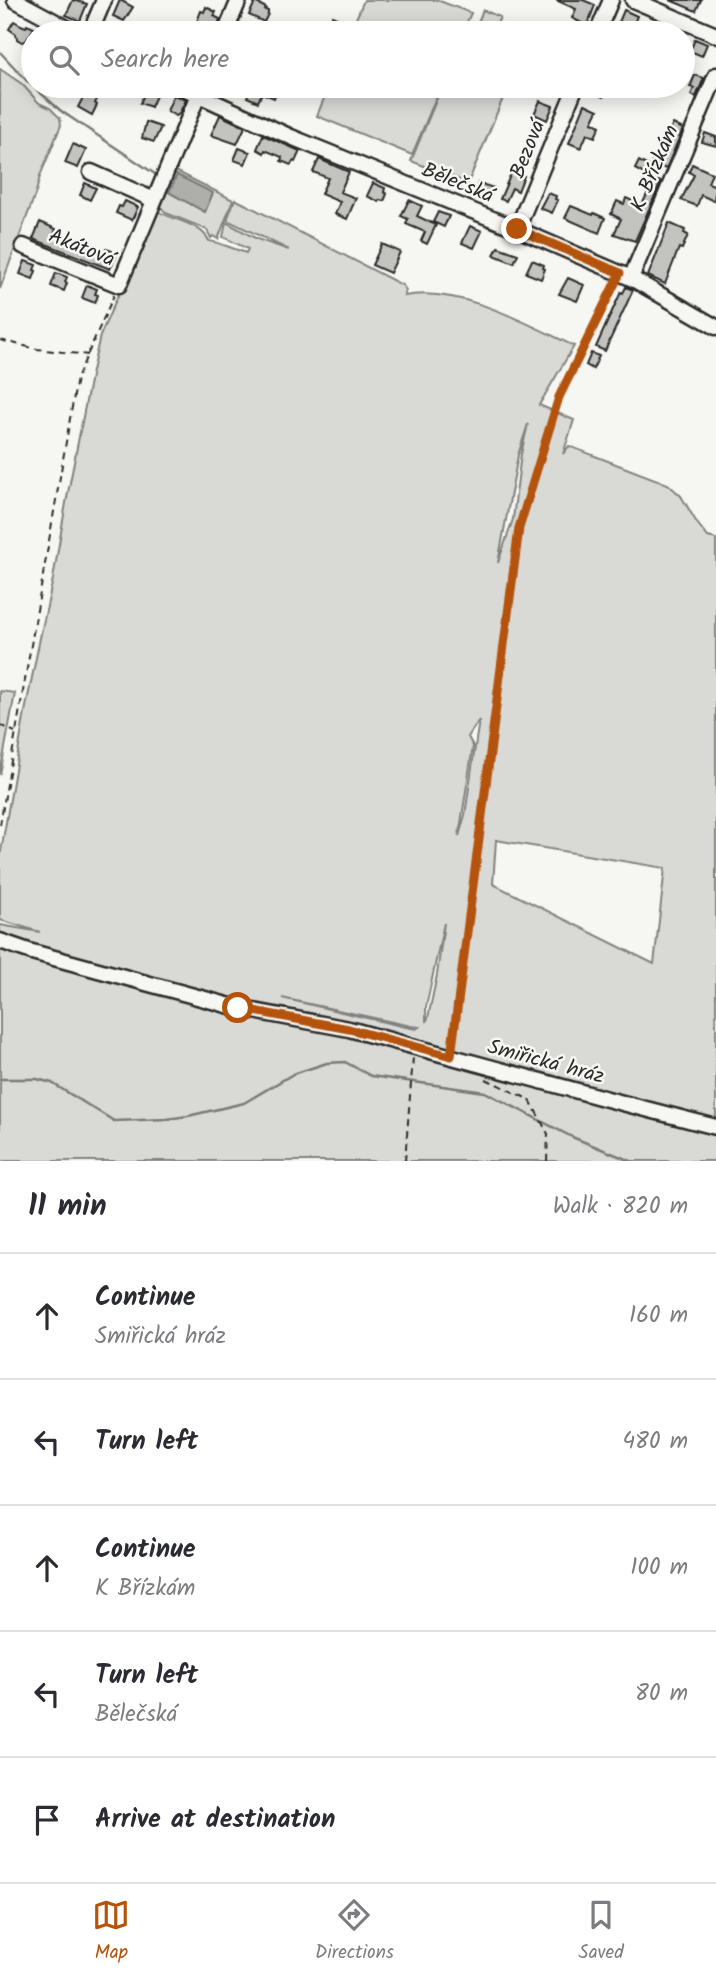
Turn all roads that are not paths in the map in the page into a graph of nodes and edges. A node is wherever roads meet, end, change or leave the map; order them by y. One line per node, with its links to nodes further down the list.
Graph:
1 (15, 0): 6 (street)
2 (104, 0): 7 (street)
3 (239, 0): 8 (street)
4 (611, 0): 9 (street)
5 (633, 0): 10 (street)
6 (54, 21)
7 (95, 21)
8 (230, 21)
9 (602, 21)
10 (683, 21)
11 (695, 26): 12 (street)
12 (716, 35)
13 (716, 75): 21 (street, K Břízkám)
14 (197, 98): 18 (street, Akátová)
15 (215, 98): 19 (street, Bělečská)
16 (571, 98): 19 (street, Bezová)
17 (91, 172): 18 (street)
18 (154, 200): 20 (street, Akátová)
19 (517, 229): 21 (street, Bělečská)
20 (23, 246)
21 (626, 275): 22 (street, Bělečská)
22 (716, 327)
23 (0, 941): 24 (street, Smiřická hráz)
24 (716, 1127)

